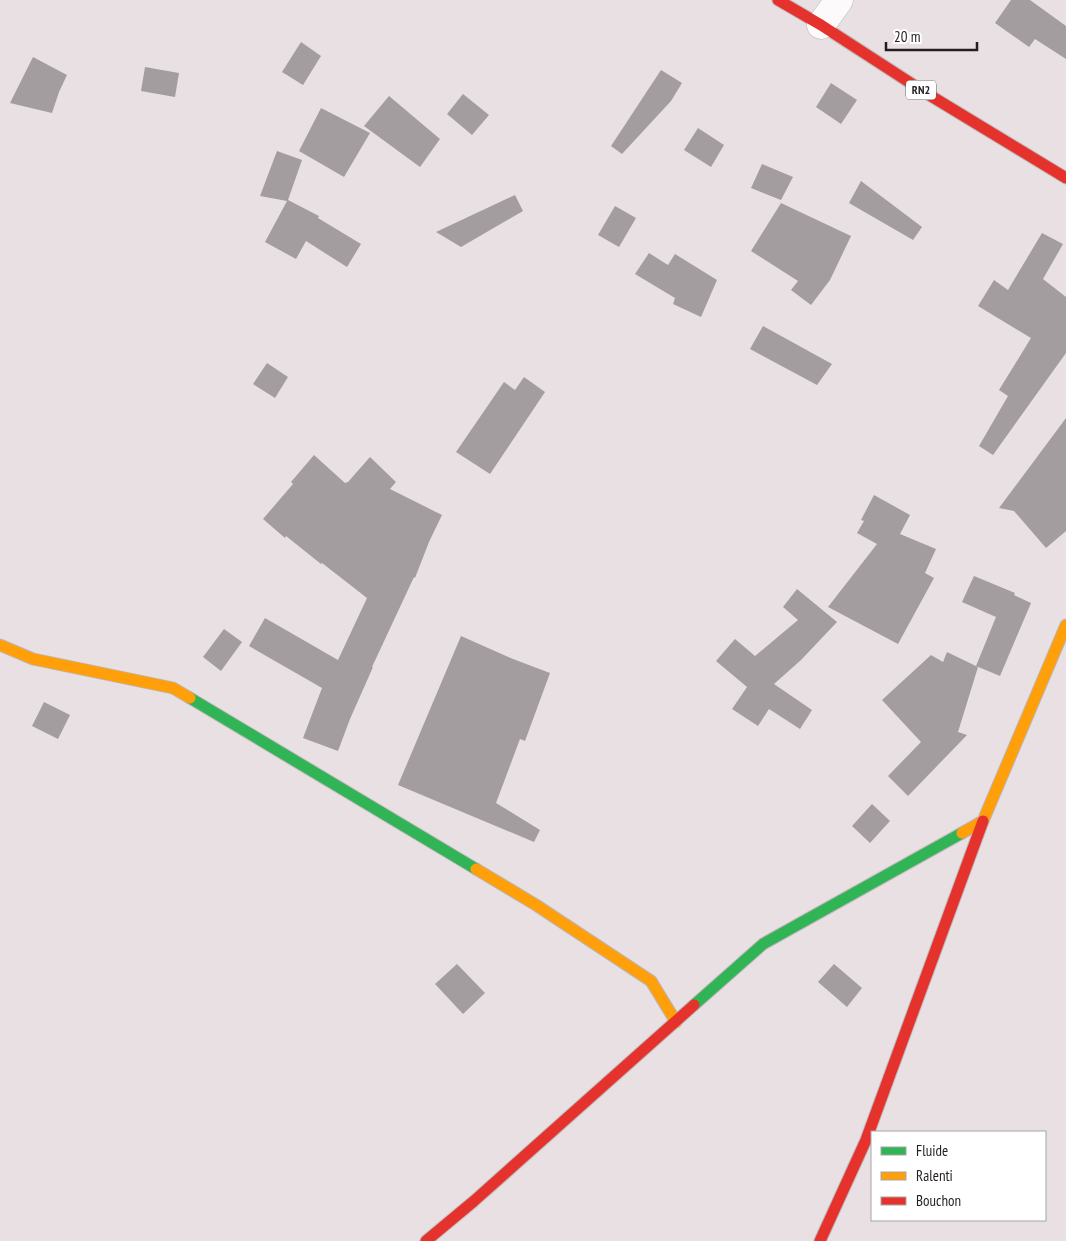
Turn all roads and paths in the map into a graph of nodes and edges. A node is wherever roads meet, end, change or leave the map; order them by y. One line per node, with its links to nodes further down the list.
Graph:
1 (778, 0): 3 (main road, RN2)
2 (839, 0): 3 (street)
3 (821, 25): 4 (main road, RN2)
4 (1066, 178)
5 (1066, 625): 7 (main road)
6 (0, 645): 8 (main road)
7 (983, 821): 8 (main road); 10 (main road)
8 (676, 1022): 9 (main road)
9 (426, 1241)
10 (820, 1241)

